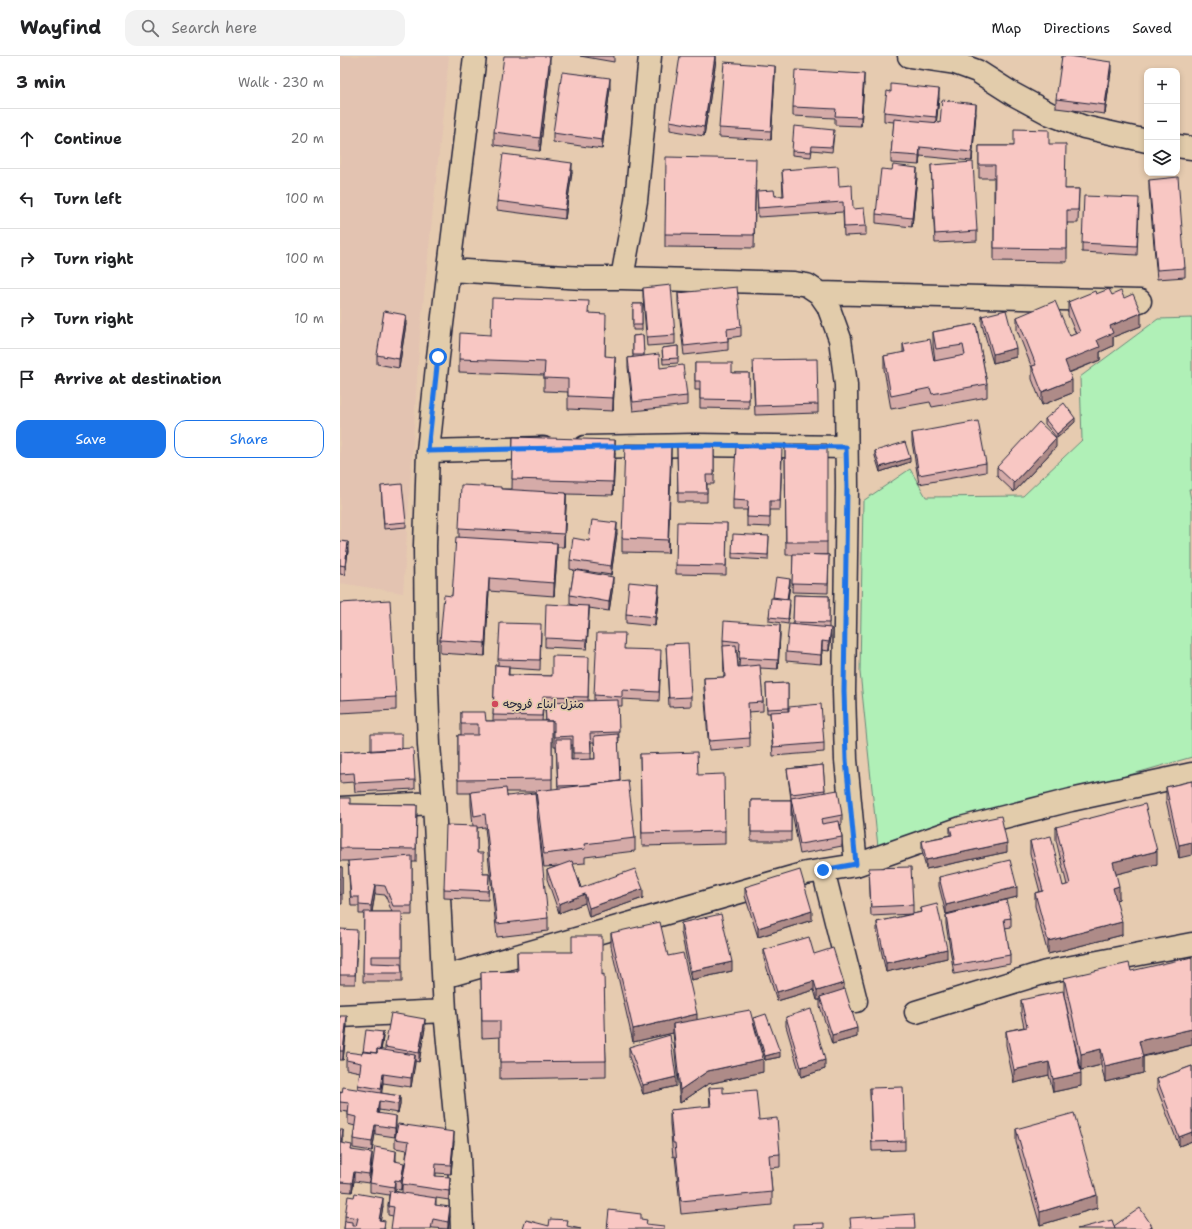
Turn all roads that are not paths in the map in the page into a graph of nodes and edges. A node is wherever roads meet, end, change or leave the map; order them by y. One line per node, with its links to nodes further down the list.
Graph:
1 (475, 56): 7 (street)
2 (650, 56): 8 (street)
3 (909, 56): 4 (street)
4 (1144, 140)
5 (1180, 146): 6 (street)
6 (1192, 148)
7 (449, 270): 8 (street); 12 (street)
8 (622, 278): 9 (street)
9 (819, 293): 10 (street); 11 (street)
10 (1140, 301)
11 (846, 447): 12 (street); 16 (street)
12 (428, 451): 14 (street)
13 (1192, 774): 16 (street)
14 (434, 803): 15 (street); 19 (street)
15 (340, 808)
16 (856, 864): 17 (street)
17 (823, 870): 19 (street); 20 (street)
18 (1192, 944): 22 (street)
19 (444, 977): 21 (street)
20 (856, 1001)
21 (445, 1011): 23 (street); 24 (street)
22 (916, 1012)
23 (340, 1016)
24 (462, 1229)

